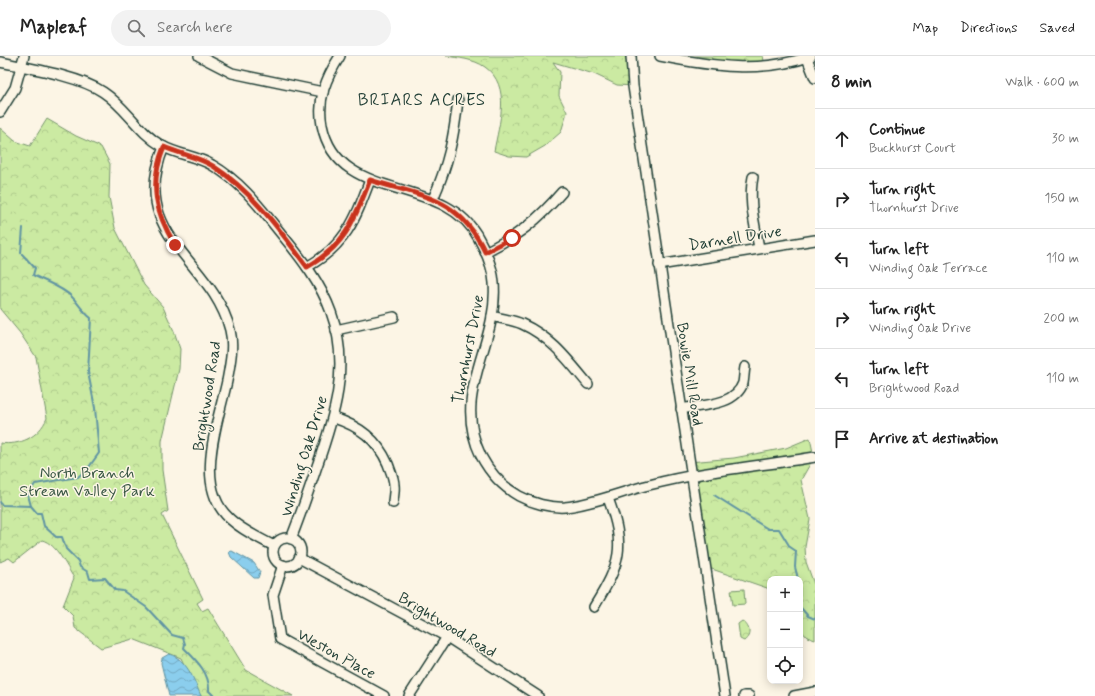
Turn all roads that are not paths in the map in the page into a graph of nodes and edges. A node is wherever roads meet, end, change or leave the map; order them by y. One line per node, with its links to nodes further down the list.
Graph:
1 (24, 56): 8 (street)
2 (199, 56): 10 (street)
3 (340, 56): 10 (street, Thornhurst Drive)
4 (631, 56): 21 (street, Bowie Mill Road)
5 (660, 56): 6 (street)
6 (809, 57): 9 (street)
7 (0, 62): 8 (street, Winding Oak Drive)
8 (22, 67): 12 (street); 13 (street, Winding Oak Drive)
9 (815, 78)
10 (323, 92): 15 (street, Thornhurst Drive)
11 (458, 100): 17 (street)
12 (0, 112)
13 (164, 147): 22 (street, Winding Oak Drive); 35 (street, Brightwood Road)
14 (753, 177): 19 (street)
15 (370, 180): 17 (street, Thornhurst Drive); 22 (street)
16 (562, 192): 20 (street)
17 (433, 199): 20 (street, Thornhurst Drive)
18 (815, 240): 19 (street, Darnell Drive)
19 (759, 248): 21 (street, Darnell Drive)
20 (485, 252): 23 (street, Thornhurst Drive)
21 (659, 265): 28 (street, Bowie Mill Road)
22 (307, 267): 25 (street, Winding Oak Drive)
23 (492, 316): 27 (street); 32 (street, Thornhurst Drive)
24 (394, 317): 25 (street)
25 (336, 330): 29 (street, Winding Oak Drive)
26 (745, 367): 28 (street)
27 (588, 384)
28 (681, 409): 31 (street, Bowie Mill Road)
29 (334, 418): 33 (street); 34 (street, Winding Oak Drive)
30 (815, 457): 31 (street, Thornhurst Drive)
31 (691, 477): 32 (street, Thornhurst Drive); 44 (street, Bowie Mill Road)
32 (608, 498): 38 (street)
33 (393, 503)
34 (292, 539): 35 (street); 36 (street)
35 (274, 546): 37 (street)
36 (299, 558): 37 (street); 39 (street, Brightwood Road)
37 (282, 565): 41 (street, Weston Place)
38 (594, 607)
39 (447, 637): 42 (street); 43 (street, Brightwood Road)
40 (815, 692): 47 (street)
41 (384, 696)
42 (409, 696)
43 (538, 696)
44 (725, 696)
45 (744, 696): 46 (street)
46 (749, 696)
47 (794, 696)

